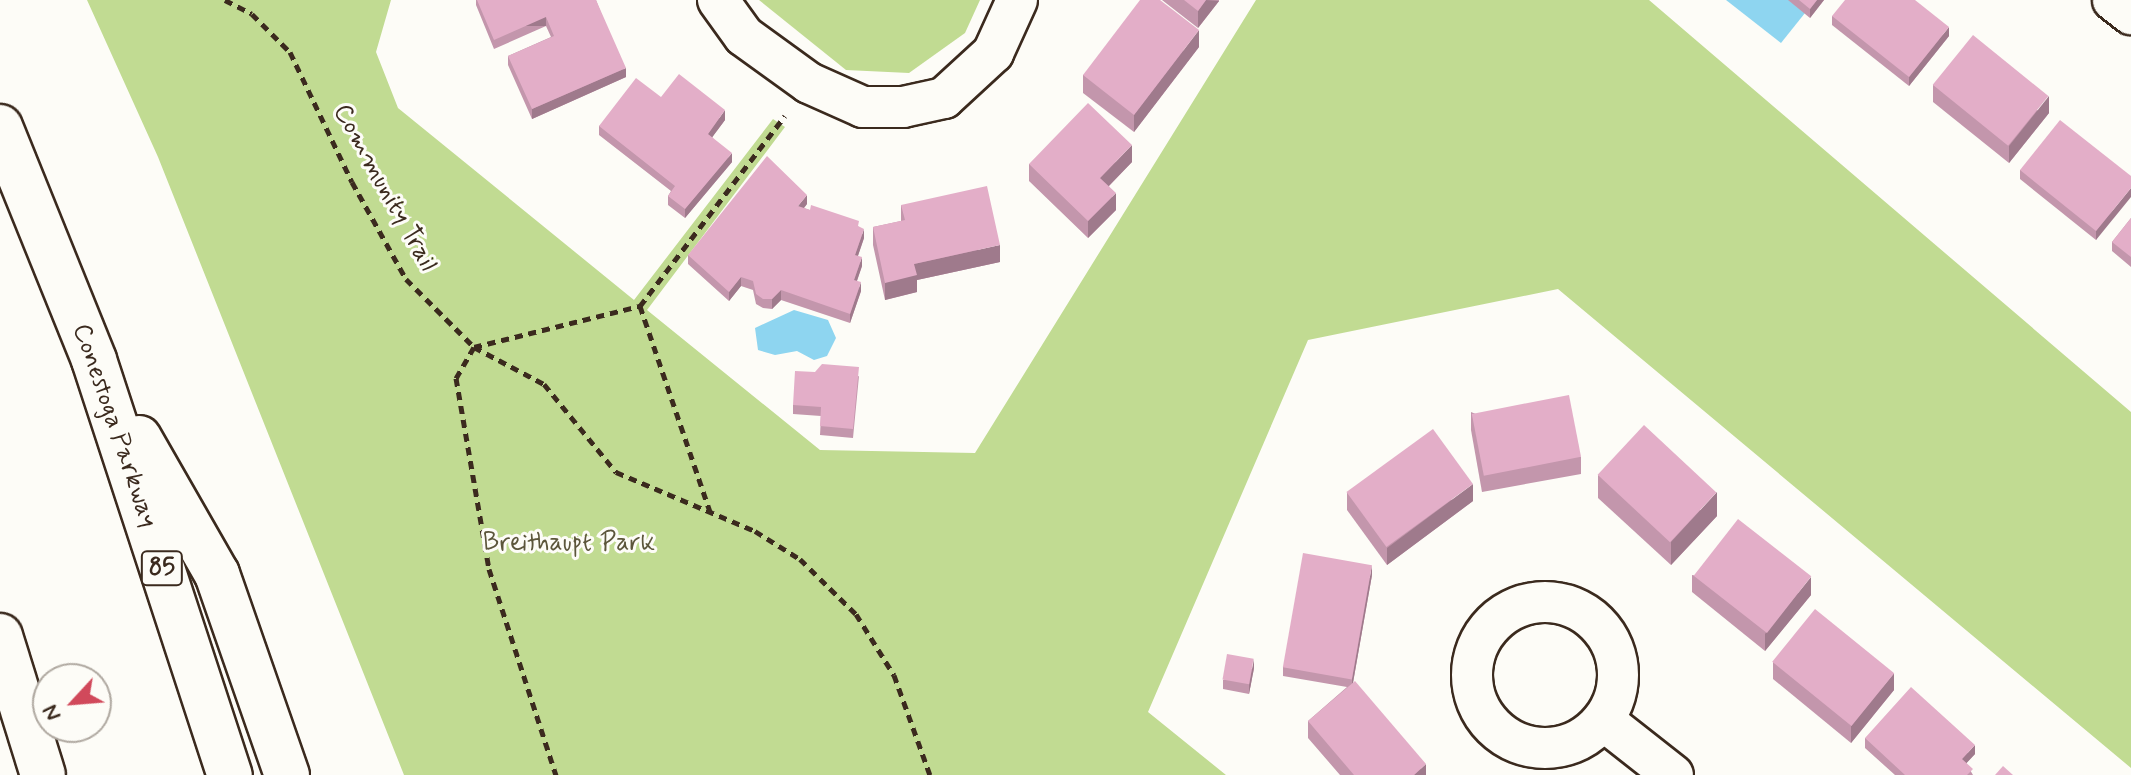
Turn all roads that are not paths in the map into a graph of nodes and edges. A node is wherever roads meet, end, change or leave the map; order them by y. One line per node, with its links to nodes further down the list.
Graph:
1 (718, 0): 2 (street)
2 (1017, 0)
3 (2113, 0): 4 (street)
4 (2131, 14)
5 (0, 127): 6 (highway, Conestoga Parkway / 85)
6 (94, 360): 10 (highway, Conestoga Parkway / 85); 11 (highway)
7 (0, 636): 9 (highway)
8 (1603, 720): 12 (street)
9 (43, 775)
10 (230, 775)
11 (287, 775)
12 (1673, 775)

